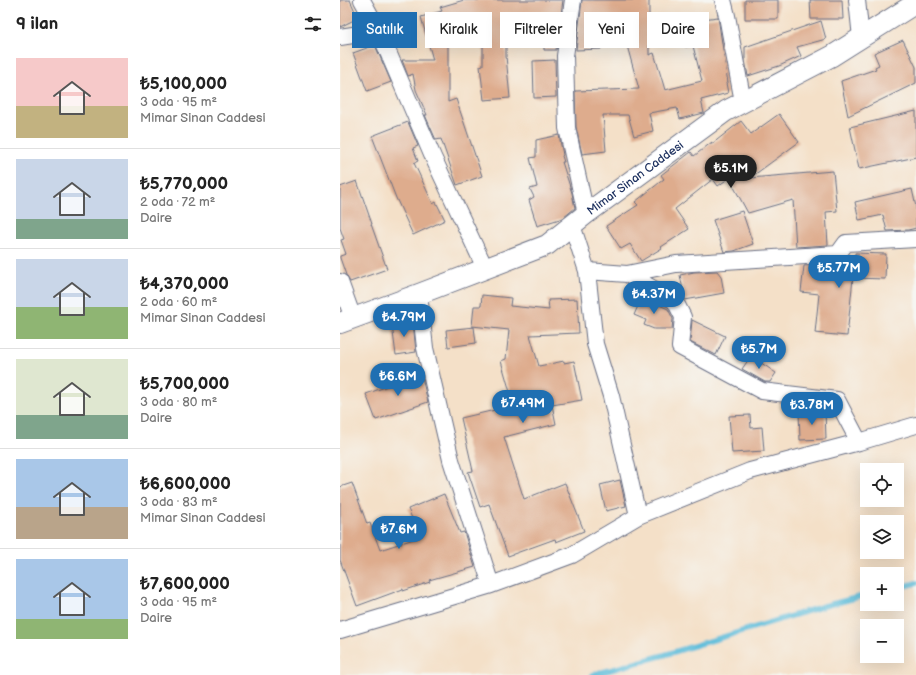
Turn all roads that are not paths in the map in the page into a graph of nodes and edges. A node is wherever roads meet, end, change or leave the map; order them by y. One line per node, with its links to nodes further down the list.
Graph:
1 (362, 0): 6 (street)
2 (573, 0): 12 (street)
3 (723, 0): 11 (street)
4 (857, 0): 9 (street)
5 (916, 3): 9 (street, Mimar Sinan Caddesi)
6 (369, 12)
7 (352, 36): 8 (street)
8 (340, 38)
9 (861, 38): 11 (street, Mimar Sinan Caddesi)
10 (386, 48): 14 (street)
11 (743, 102): 12 (street, Mimar Sinan Caddesi)
12 (579, 220): 14 (street, Mimar Sinan Caddesi); 15 (street)
13 (916, 239): 16 (street)
14 (485, 268): 18 (street, Mimar Sinan Caddesi)
15 (587, 271): 16 (street); 22 (street)
16 (627, 274): 21 (street)
17 (340, 282): 19 (street)
18 (419, 294): 19 (street, Mimar Sinan Caddesi); 23 (street)
19 (346, 320)
20 (916, 425): 21 (street)
21 (859, 442): 22 (street)
22 (638, 516): 23 (street)
23 (491, 585): 24 (street)
24 (340, 630)

